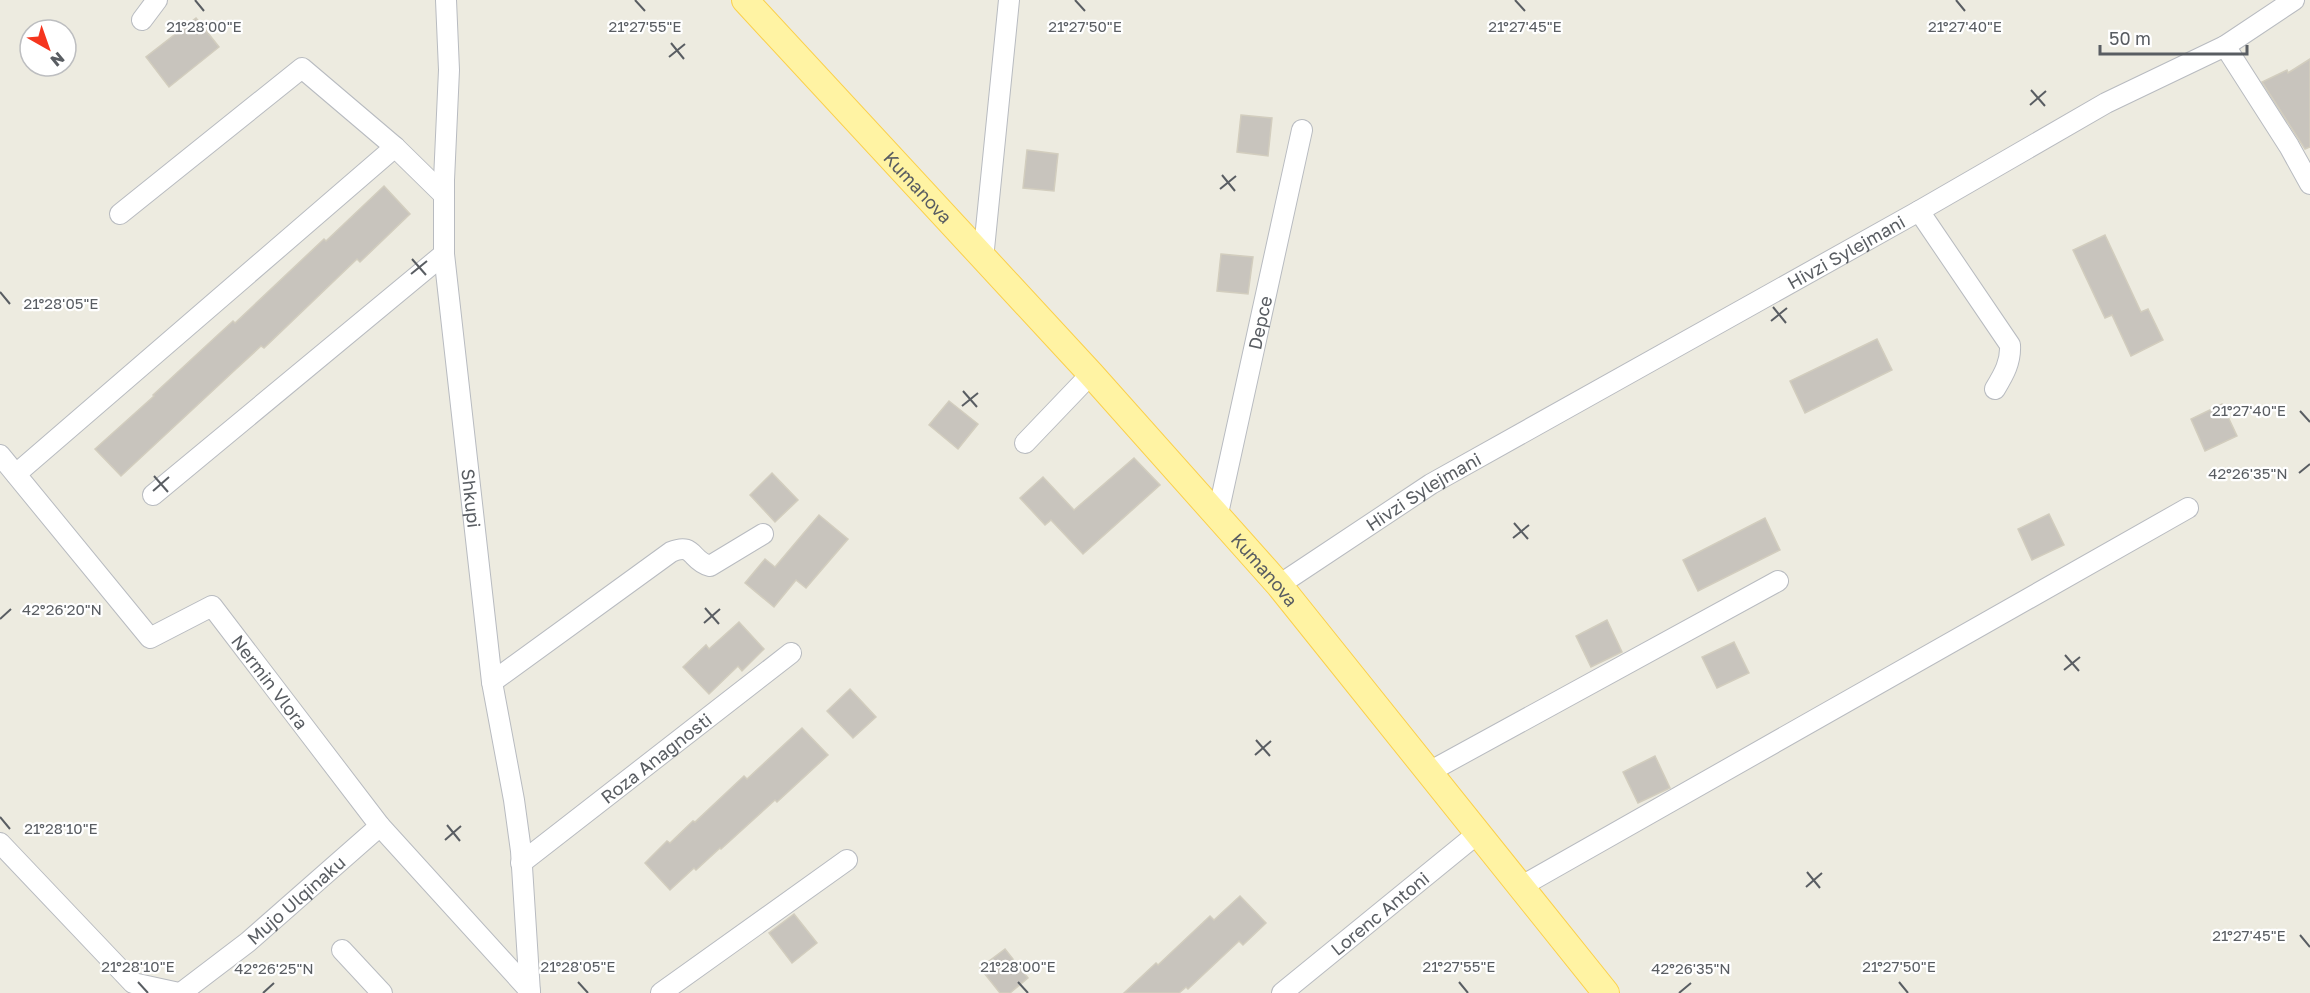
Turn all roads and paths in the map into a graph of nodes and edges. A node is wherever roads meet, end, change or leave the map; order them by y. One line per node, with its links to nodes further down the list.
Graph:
1 (157, 0): 6 (street)
2 (446, 0): 11 (street, Shkupi)
3 (745, 0): 15 (main road, Kumanova)
4 (1009, 0): 15 (street)
5 (2294, 0): 7 (street, Hivzi Sylejmani)
6 (142, 20)
7 (2224, 46): 10 (street); 12 (street, Hivzi Sylejmani)
8 (1302, 130): 23 (street, Depce)
9 (395, 147): 11 (street); 13 (street); 20 (street)
10 (2310, 184)
11 (444, 195): 14 (street, Shkupi)
12 (1919, 211): 17 (street); 26 (street, Hivzi Sylejmani)
13 (120, 214)
14 (444, 254): 21 (street); 28 (street, Shkupi)
15 (983, 259): 16 (main road, Kumanova)
16 (1090, 374): 18 (street); 23 (main road, Kumanova)
17 (1995, 389)
18 (1025, 443)
19 (0, 455): 20 (street, Nermin Vlora)
20 (16, 474): 30 (street, Nermin Vlora)
21 (153, 495)
22 (2188, 508): 35 (street)
23 (1217, 518): 26 (main road, Kumanova)
24 (762, 534): 28 (street)
25 (1779, 581): 29 (street)
26 (1279, 585): 29 (main road, Kumanova)
27 (791, 652): 34 (street, Roza Anagnosti)
28 (492, 682): 34 (street, Shkupi)
29 (1429, 772): 31 (main road, Kumanova)
30 (381, 826): 37 (street, Nermin Vlora); 38 (street, Mujo Ulqinaku)
31 (1477, 834): 35 (main road, Kumanova); 41 (street, Lorenc Antoni)
32 (0, 843): 38 (street)
33 (847, 860): 40 (street)
34 (521, 863): 37 (street, Shkupi)
35 (1520, 887): 42 (main road, Kumanova)
36 (342, 950): 39 (street)
37 (530, 992)
38 (180, 993)
39 (382, 993)
40 (661, 993)
41 (1282, 993)
42 (1605, 993)

